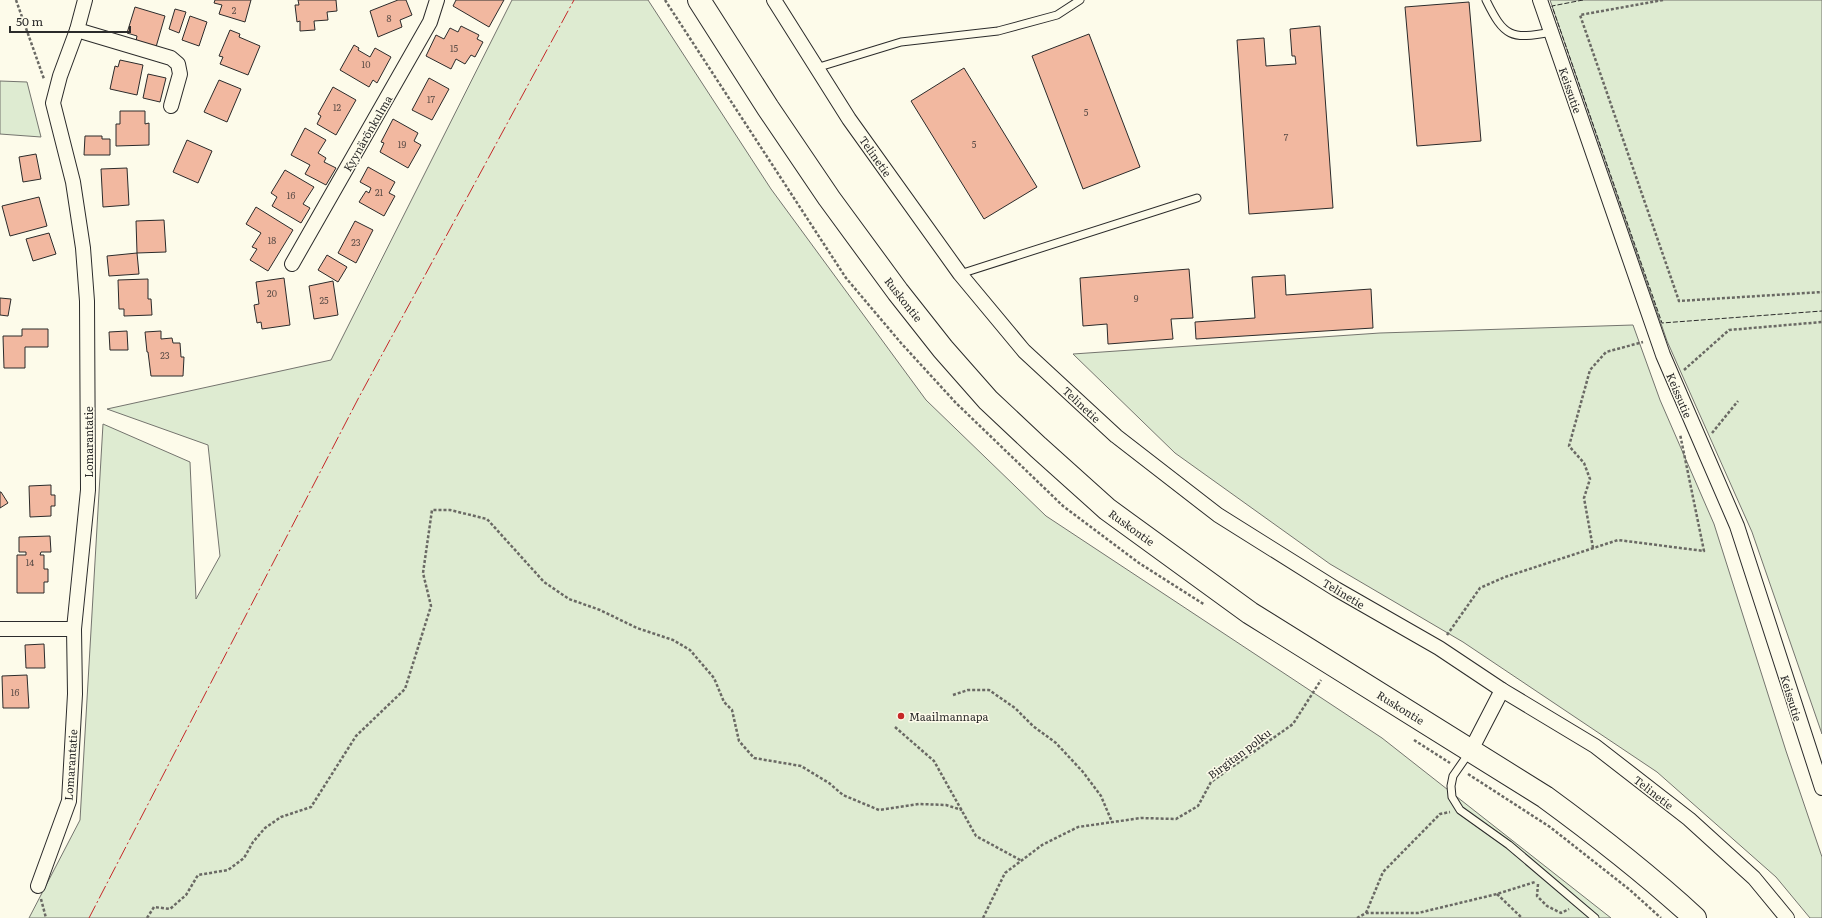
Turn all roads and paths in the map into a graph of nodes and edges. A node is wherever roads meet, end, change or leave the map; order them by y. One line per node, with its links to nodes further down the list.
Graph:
1 (16, 0): 13 (path)
2 (85, 0): 10 (street, Lomarantatie)
3 (438, 0): 16 (street, Kyynärönkulma)
4 (699, 0): 33 (main road, Ruskontie)
5 (774, 0): 12 (street, Telinetie)
6 (1080, 0): 12 (lane)
7 (1486, 0): 11 (lane)
8 (1540, 0): 11 (street, Keissutie)
9 (1663, 0): 18 (path)
10 (77, 30): 13 (street, Lomarantatie); 14 (street)
11 (1551, 32): 20 (street, Keissutie)
12 (816, 68): 17 (street, Telinetie)
13 (53, 102): 27 (street, Lomarantatie)
14 (171, 106)
15 (1197, 198): 17 (lane)
16 (292, 264)
17 (960, 274): 28 (street, Telinetie)
18 (1822, 292)
19 (1822, 322): 21 (path)
20 (1657, 338): 21 (street, Keissutie); 25 (path)
21 (1674, 380): 24 (street, Keissutie)
22 (1738, 401): 24 (path)
23 (1679, 430): 25 (path)
24 (1702, 446): 34 (street, Keissutie)
25 (1593, 548): 28 (path)
26 (0, 629): 27 (street)
27 (74, 629): 39 (street, Lomarantatie)
28 (1439, 648): 30 (street, Telinetie)
29 (1321, 680): 37 (path, Birgitan polku)
30 (1502, 690): 33 (street); 50 (street, Telinetie)
31 (953, 694): 37 (path)
32 (895, 727): 35 (path)
33 (1471, 750): 36 (lane); 49 (main road, Ruskontie)
34 (1822, 788)
35 (962, 810): 38 (path); 44 (path)
36 (1460, 810): 41 (lane); 42 (path)
37 (1112, 822): 38 (path, Birgitan polku)
38 (1022, 861): 45 (path, Birgitan polku)
39 (38, 886): 43 (path)
40 (1497, 894): 41 (path); 42 (path); 47 (path)
41 (1578, 903): 48 (lane)
42 (1366, 913): 46 (path)
43 (46, 918)
44 (147, 918)
45 (983, 918)
46 (1357, 918)
47 (1522, 918)
48 (1595, 918)
49 (1695, 918)
50 (1787, 918)

